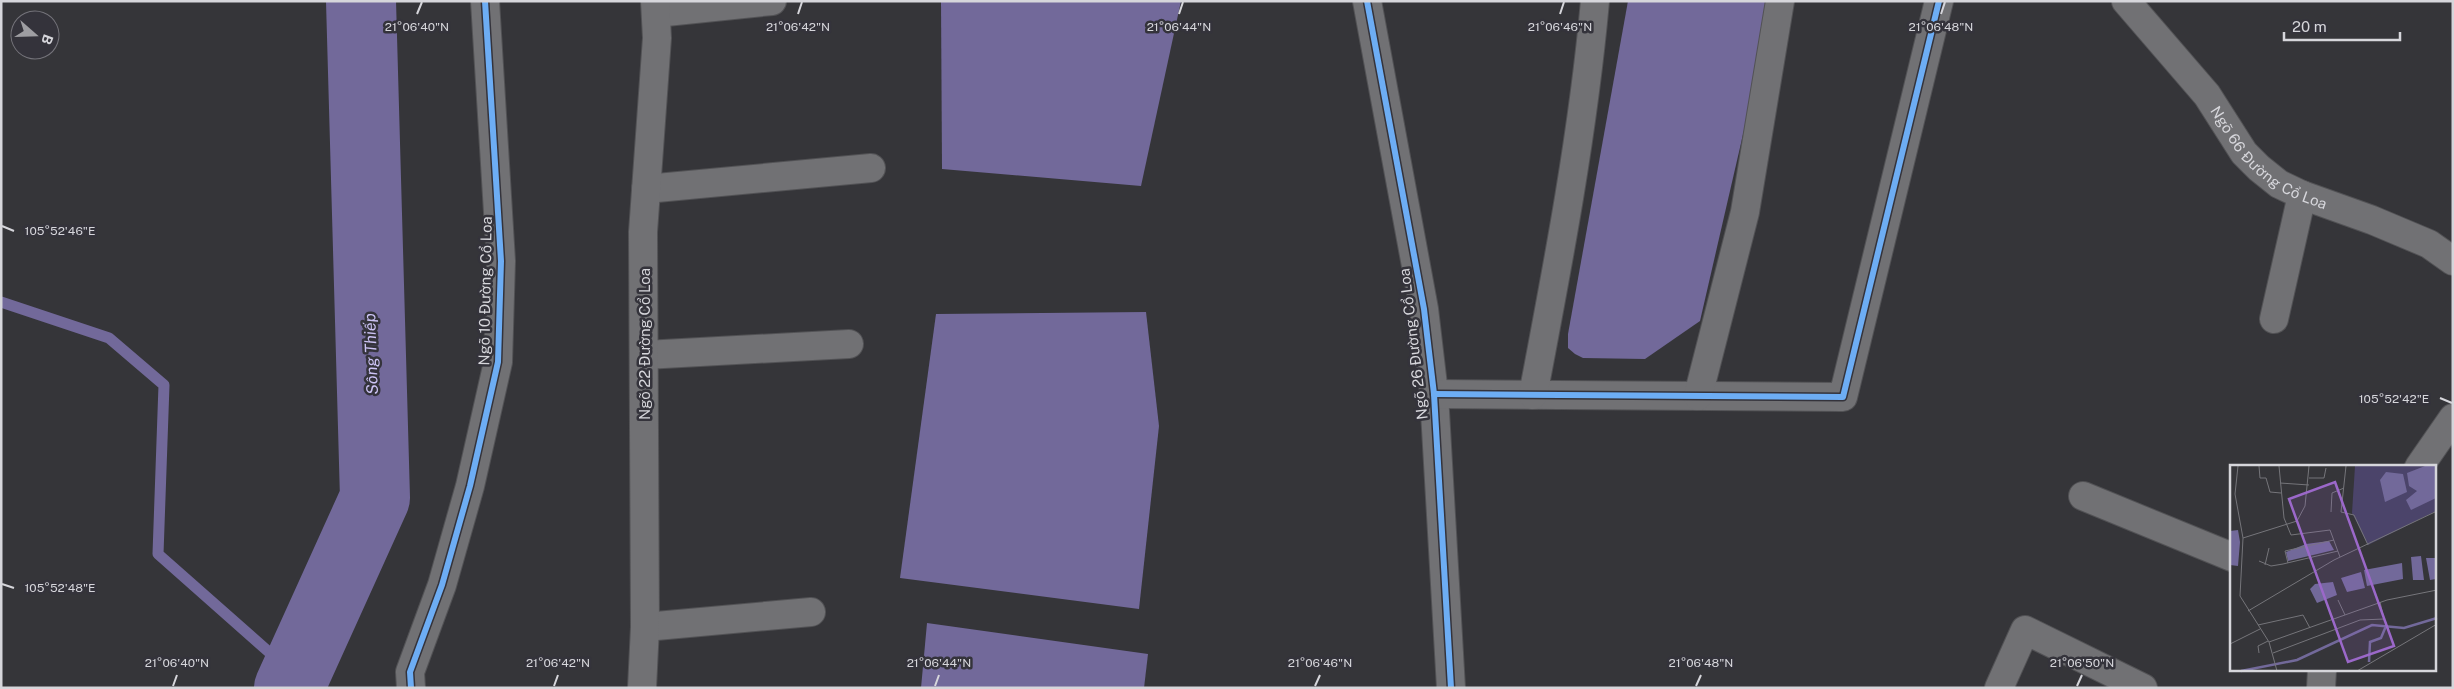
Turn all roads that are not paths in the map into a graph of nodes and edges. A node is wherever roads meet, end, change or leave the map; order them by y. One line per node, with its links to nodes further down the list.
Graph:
1 (485, 1): 26 (street, Ngõ 10 Đường Cổ Loa)
2 (772, 1): 8 (street)
3 (1367, 1): 16 (street, Ngõ 26 Đường Cổ Loa)
4 (1595, 1): 17 (street)
5 (1780, 1): 18 (street)
6 (1939, 1): 18 (street)
7 (2126, 1): 11 (street, Ngõ 66 Đường Cổ Loa)
8 (655, 7): 10 (street, Ngõ 22 Đường Cổ Loa)
9 (871, 168): 10 (street)
10 (646, 189): 15 (street, Ngõ 22 Đường Cổ Loa)
11 (2302, 195): 12 (street, Ngõ 66 Đường Cổ Loa); 13 (street)
12 (2453, 261)
13 (2274, 319)
14 (849, 344): 15 (street)
15 (645, 355): 24 (street, Ngõ 22 Đường Cổ Loa)
16 (1434, 394): 17 (street); 28 (street, Ngõ 26 Đường Cổ Loa)
17 (1533, 395): 18 (street)
18 (1698, 396)
19 (2453, 418): 20 (street)
20 (2420, 465)
21 (2083, 496): 22 (street)
22 (2230, 557)
23 (810, 612): 24 (street)
24 (645, 627): 27 (street, Ngõ 22 Đường Cổ Loa)
25 (2322, 672): 31 (street)
26 (411, 688)
27 (642, 688)
28 (1451, 688)
29 (1999, 688): 30 (street)
30 (2143, 688)
31 (2321, 688)

